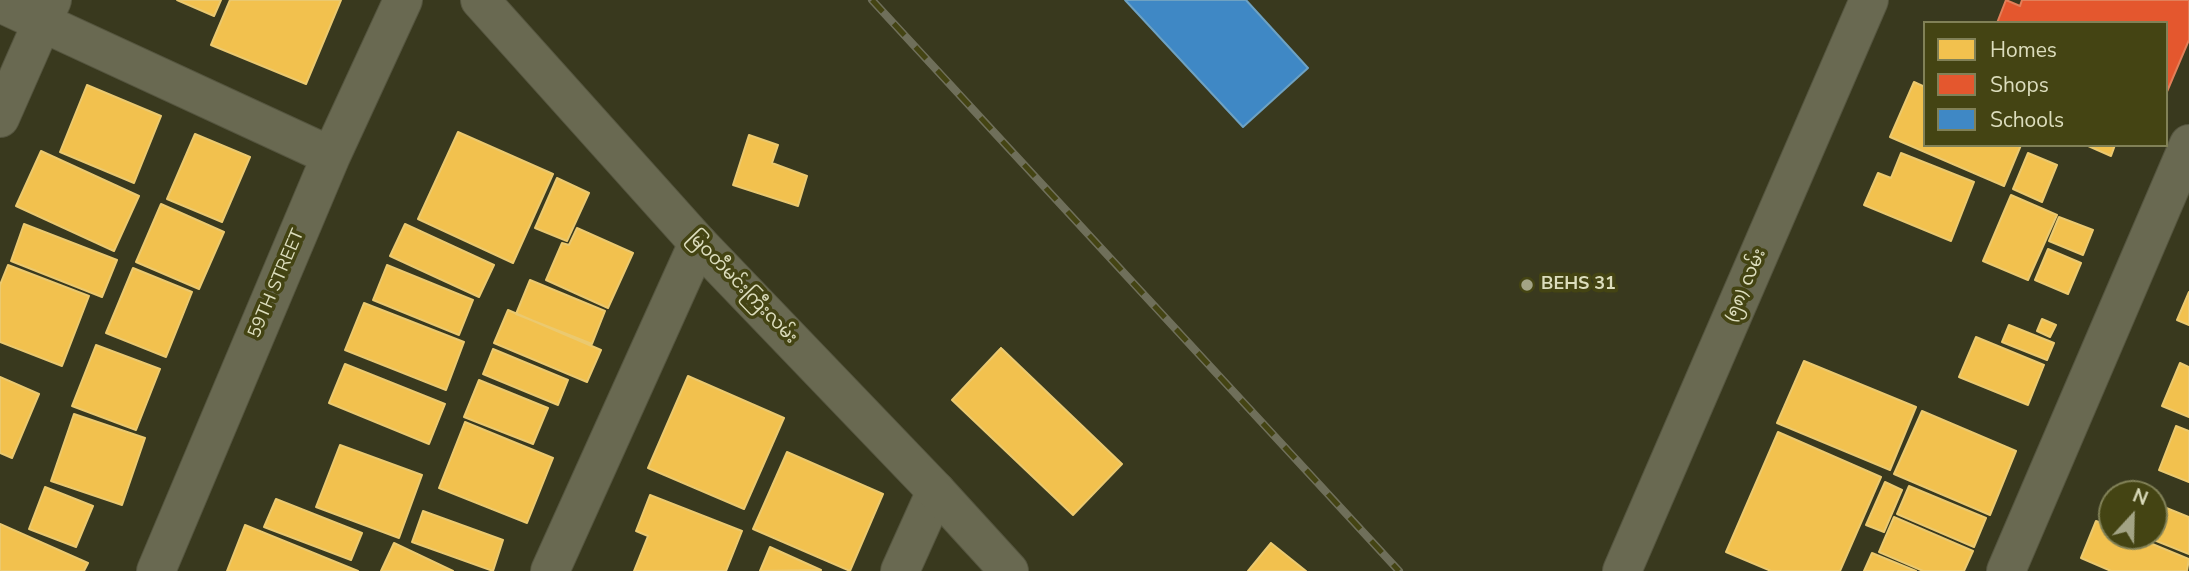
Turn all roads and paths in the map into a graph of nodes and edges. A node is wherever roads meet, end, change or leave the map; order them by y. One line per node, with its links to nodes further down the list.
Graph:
1 (403, 0): 8 (street, 59TH STREET)
2 (480, 0): 9 (street, မြဝတီမင်းကြီးလမ်း)
3 (1869, 0): 15 (street, (၅၈) လမ်း)
4 (0, 3): 5 (street)
5 (47, 11): 6 (street); 8 (street)
6 (0, 118)
7 (2189, 144): 16 (street)
8 (331, 156): 11 (street, 59TH STREET)
9 (698, 243): 10 (street, မြဝတီမင်းကြီးလမ်း); 12 (street)
10 (936, 491): 13 (street); 14 (street, မြဝတီမင်းကြီးလမ်း)
11 (156, 571)
12 (550, 571)
13 (900, 571)
14 (1009, 571)
15 (1622, 571)
16 (2006, 571)

